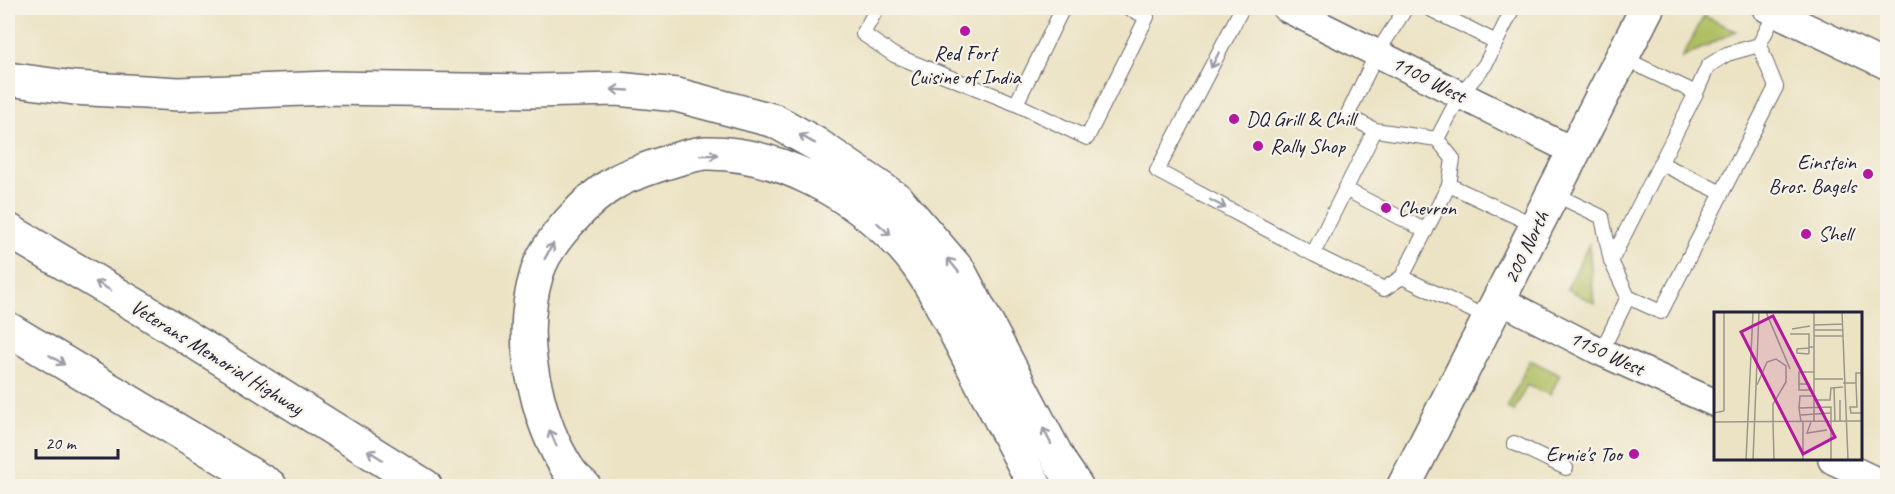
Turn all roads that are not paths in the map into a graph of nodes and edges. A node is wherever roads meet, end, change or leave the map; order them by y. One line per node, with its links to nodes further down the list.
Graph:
1 (877, 8): 19 (lane)
2 (1063, 8): 19 (lane)
3 (1128, 8): 19 (lane)
4 (1242, 8): 31 (lane, one-way to 31)
5 (1406, 8): 13 (lane)
6 (1428, 8): 11 (lane)
7 (1513, 8): 11 (lane)
8 (1647, 8): 14 (main road, 200 North)
9 (1771, 10): 12 (lane); 15 (street)
10 (1300, 11): 13 (street, 1100 West)
11 (1496, 42): 18 (lane)
12 (1759, 45): 17 (lane); 27 (lane)
13 (1377, 53): 18 (street, 1100 West); 20 (lane)
14 (1622, 57): 17 (lane); 22 (main road, 200 North)
15 (1887, 66)
16 (8, 79): 46 (main road, one-way to 16)
17 (1696, 93): 23 (lane)
18 (1460, 94): 21 (lane); 22 (street, 1100 West)
19 (1016, 104)
20 (1375, 130): 21 (lane); 25 (lane)
21 (1437, 139): 24 (lane)
22 (1573, 151): 26 (main road, 200 North)
23 (1660, 164): 27 (lane); 32 (lane)
24 (1449, 185): 28 (lane); 30 (lane)
25 (1345, 189): 30 (lane); 31 (lane)
26 (1552, 193): 28 (main road, 200 North); 32 (lane)
27 (1722, 193): 34 (lane)
28 (1536, 225): 35 (main road, 200 North)
29 (8, 230): 43 (main road, Veterans Memorial Highway, one-way to 29)
30 (1426, 231): 33 (lane)
31 (1313, 254): 33 (lane)
32 (1611, 261): 34 (lane)
33 (1402, 277): 35 (lane)
34 (1629, 297): 37 (lane)
35 (1495, 309): 37 (street, 1150 West); 47 (main road, 200 North)
36 (8, 329): 42 (main road, one-way to 42)
37 (1601, 352): 38 (street, 1150 West)
38 (1714, 403)
39 (1514, 443): 41 (lane)
40 (1836, 461): 48 (street)
41 (1566, 468)
42 (270, 486)
43 (425, 486)
44 (584, 486): 45 (main road, one-way to 45)
45 (1035, 486)
46 (1077, 486)
47 (1404, 486)
48 (1887, 486)

